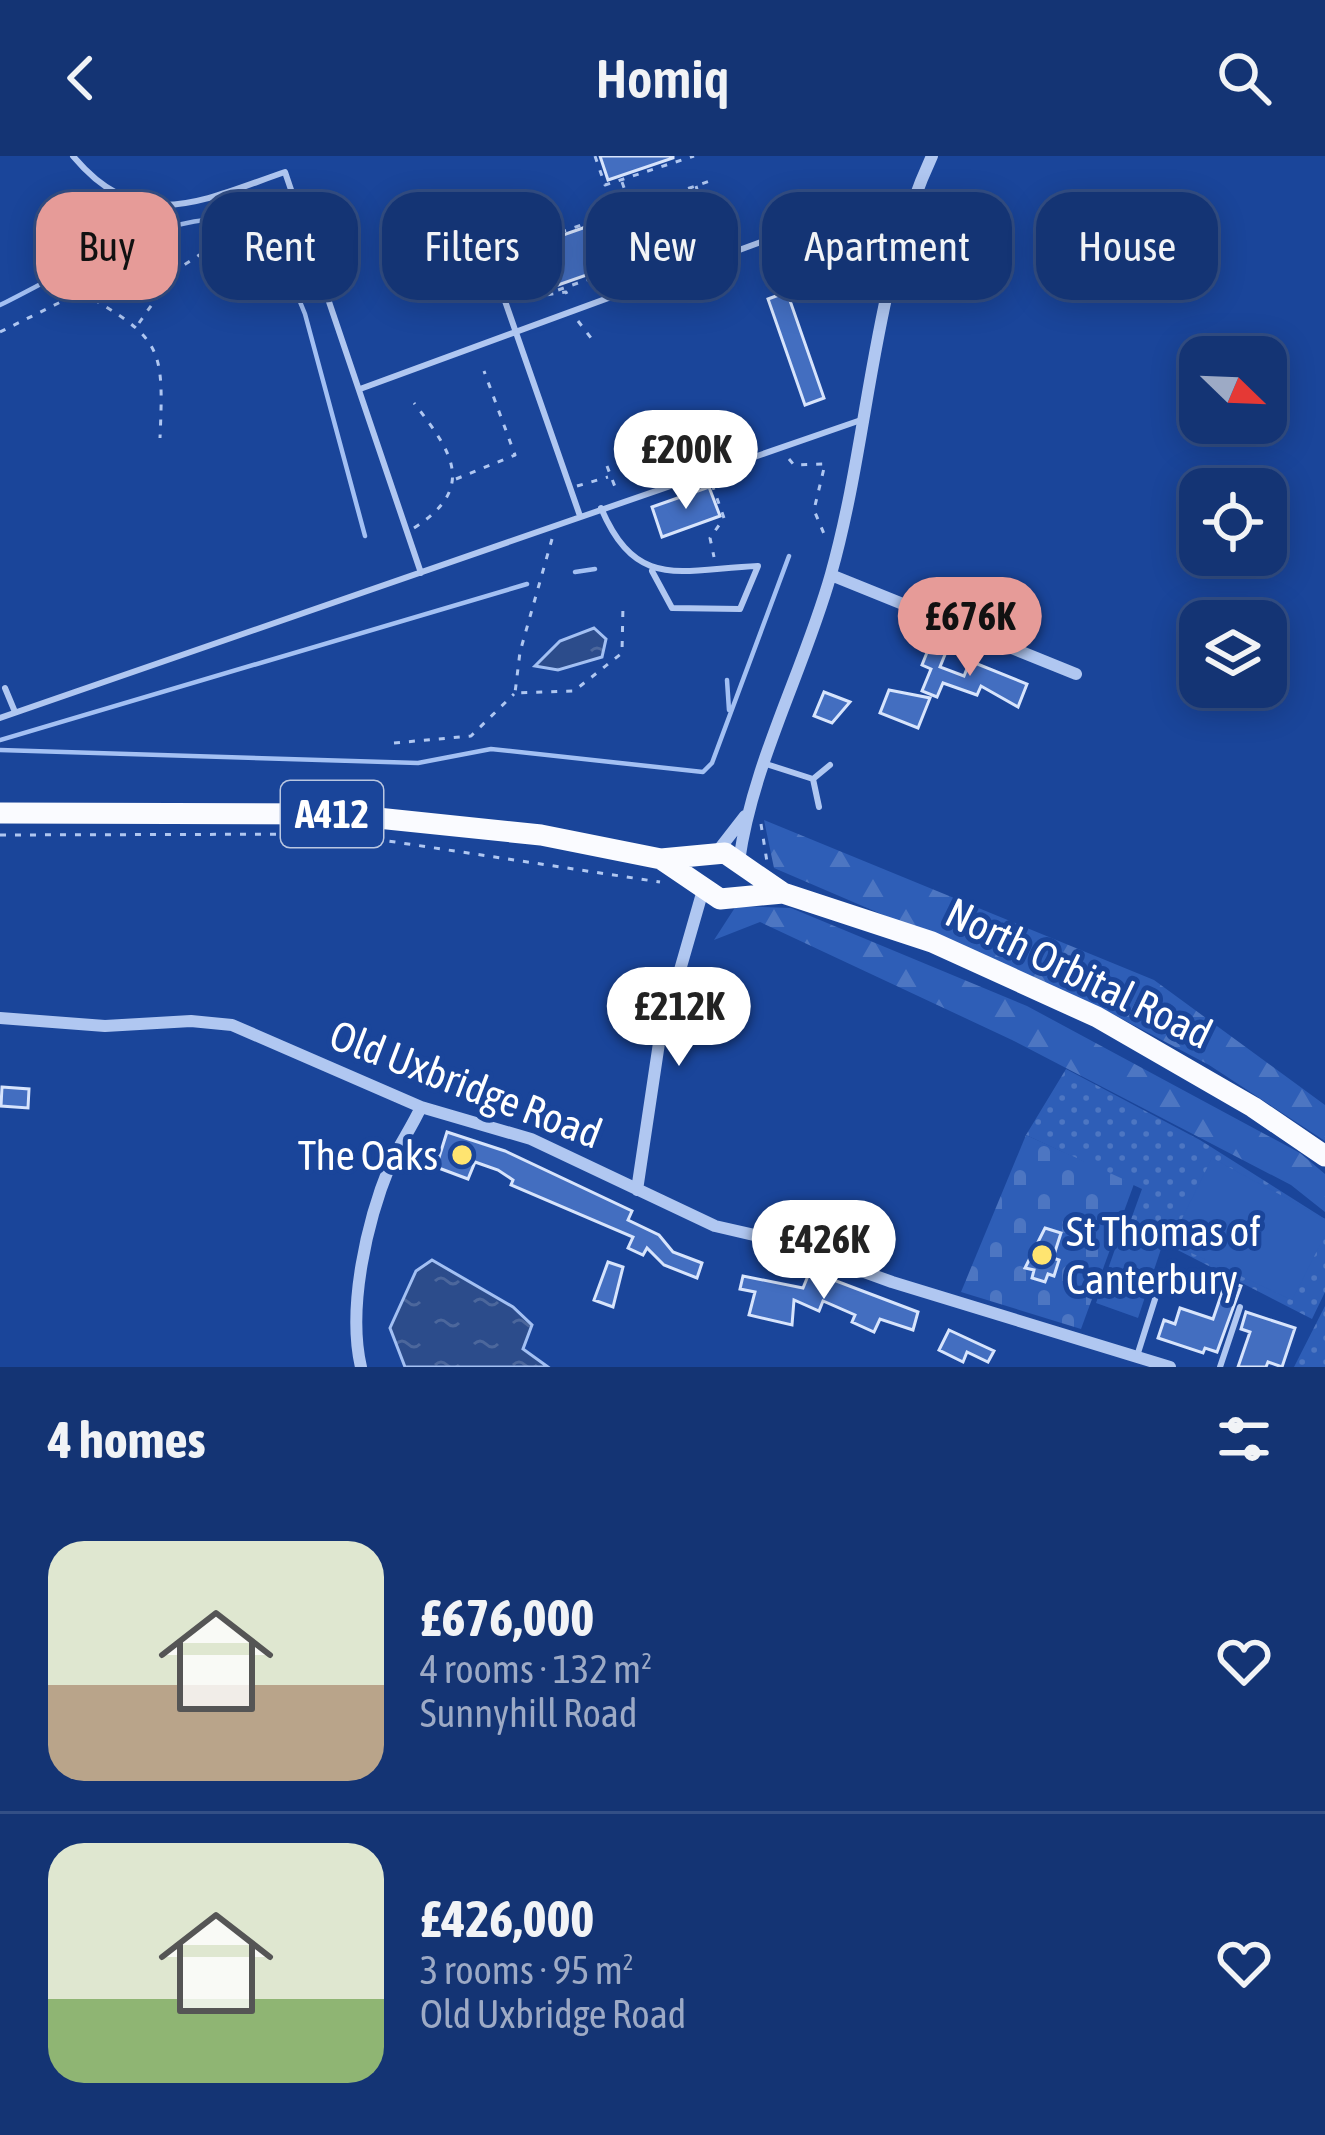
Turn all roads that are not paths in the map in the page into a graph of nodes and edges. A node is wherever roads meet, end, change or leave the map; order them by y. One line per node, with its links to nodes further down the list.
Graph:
1 (73, 156): 8 (lane)
2 (932, 156): 3 (street)
3 (918, 192)
4 (762, 241): 7 (lane)
5 (504, 300): 7 (lane)
6 (889, 300): 9 (street)
7 (514, 329): 8 (lane); 11 (lane)
8 (360, 389): 13 (lane)
9 (864, 420): 10 (lane); 14 (street)
10 (601, 508): 11 (lane); 12 (lane)
11 (580, 516): 13 (lane)
12 (652, 571): 12 (lane)
13 (421, 573): 17 (lane)
14 (831, 575): 15 (street); 19 (street)
15 (1076, 674)
16 (4, 688): 17 (lane)
17 (15, 713): 18 (lane)
18 (0, 718)
19 (766, 764): 21 (lane); 24 (street)
20 (830, 765): 21 (lane)
21 (813, 779): 22 (lane)
22 (819, 808)
23 (0, 813): 25 (main road, A412)
24 (745, 815): 26 (street); 26 (street)
25 (661, 859): 26 (main road, A412); 27 (main road, A412)
26 (727, 859): 27 (main road); 28 (main road, North Orbital Road); 29 (main road)
27 (701, 886): 29 (main road, North Orbital Road); 30 (street)
28 (776, 887): 29 (main road, North Orbital Road); 33 (main road, North Orbital Road)
29 (732, 896): 30 (street)
30 (693, 934): 34 (street)
31 (0, 1018): 32 (street, Old Uxbridge Road)
32 (421, 1107): 34 (street, Old Uxbridge Road); 38 (street)
33 (1325, 1156)
34 (638, 1190): 37 (street, Old Uxbridge Road)
35 (1162, 1274): 37 (lane)
36 (1240, 1307): 40 (lane)
37 (1137, 1356): 39 (street, Old Uxbridge Road)
38 (362, 1367)
39 (1170, 1367)
40 (1220, 1367)

